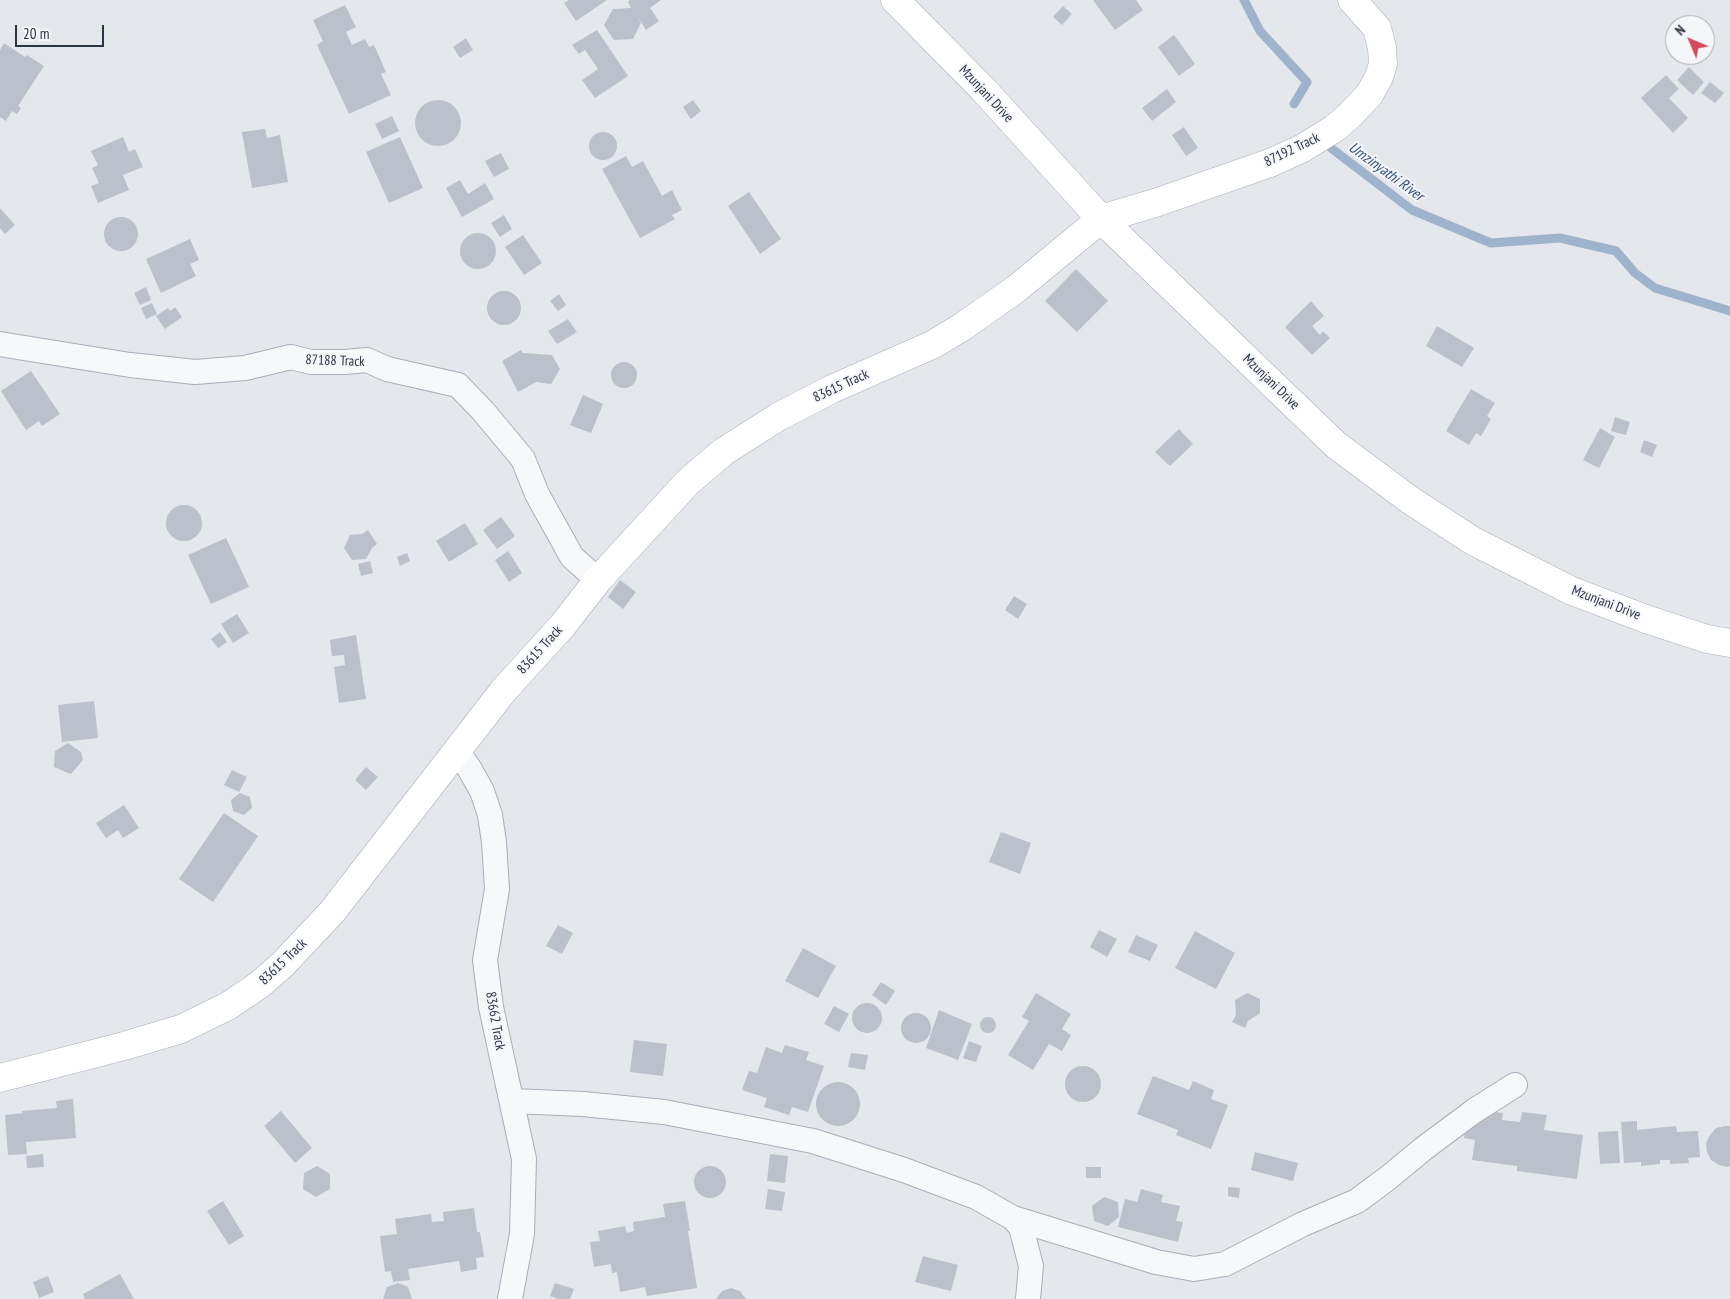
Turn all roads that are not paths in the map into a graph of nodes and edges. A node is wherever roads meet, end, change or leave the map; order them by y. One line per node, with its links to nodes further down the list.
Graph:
1 (895, 0): 3 (street, Mzunjani Drive)
2 (1352, 0): 3 (street, 87192 Track)
3 (1100, 219): 5 (street, 83615 Track); 6 (street, Mzunjani Drive)
4 (0, 344): 5 (street, 87188 Track)
5 (598, 580): 7 (street, 83615 Track)
6 (1730, 643)
7 (456, 750): 8 (street, 83615 Track); 10 (street, 83662 Track)
8 (0, 1078)
9 (1515, 1085): 11 (street)
10 (512, 1101): 11 (street); 12 (street, 83662 Track)
11 (1013, 1218): 13 (street)
12 (510, 1299)
13 (1028, 1299)

